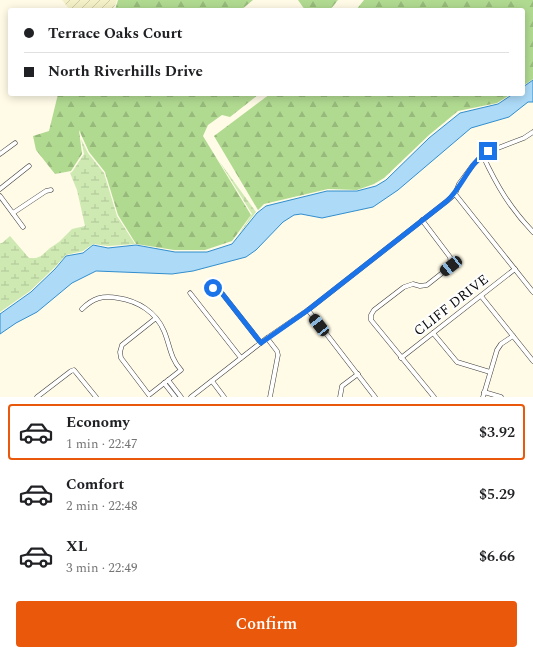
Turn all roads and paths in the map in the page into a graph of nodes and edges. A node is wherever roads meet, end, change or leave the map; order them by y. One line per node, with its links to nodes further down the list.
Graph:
1 (533, 132): 4 (street)
2 (15, 143): 3 (street)
3 (0, 154)
4 (483, 156): 8 (street); 13 (street)
5 (28, 166): 6 (street)
6 (0, 189)
7 (51, 190): 10 (street)
8 (455, 194): 11 (street); 14 (street)
9 (0, 196): 10 (street)
10 (13, 214): 12 (street)
11 (422, 220): 20 (street); 27 (street)
12 (23, 227)
13 (533, 232)
14 (515, 269): 17 (street); 18 (street, CLIFF DRIVE)
15 (213, 288): 25 (street)
16 (190, 292): 26 (street)
17 (533, 292)
18 (481, 296): 22 (street, CLIFF DRIVE); 23 (street)
19 (82, 309): 21 (street)
20 (308, 310): 24 (street); 30 (street)
21 (156, 318): 31 (street); 33 (street)
22 (433, 333): 27 (street, CLIFF DRIVE); 29 (street)
23 (513, 336): 28 (street); 29 (street)
24 (267, 338): 25 (street); 41 (street)
25 (261, 343): 26 (street)
26 (241, 358): 32 (street)
27 (401, 358): 44 (street)
28 (533, 361)
29 (490, 372): 34 (street)
30 (358, 374): 42 (street); 43 (street)
31 (168, 380): 33 (street); 38 (street)
32 (212, 381): 39 (street); 40 (street)
33 (164, 383): 37 (street)
34 (484, 392): 45 (street); 46 (street)
35 (38, 397): 36 (street)
36 (96, 397)
37 (175, 397)
38 (181, 397)
39 (191, 397)
40 (224, 397)
41 (270, 397)
42 (340, 397)
43 (375, 397)
44 (434, 397)
45 (483, 397)
46 (501, 397)

